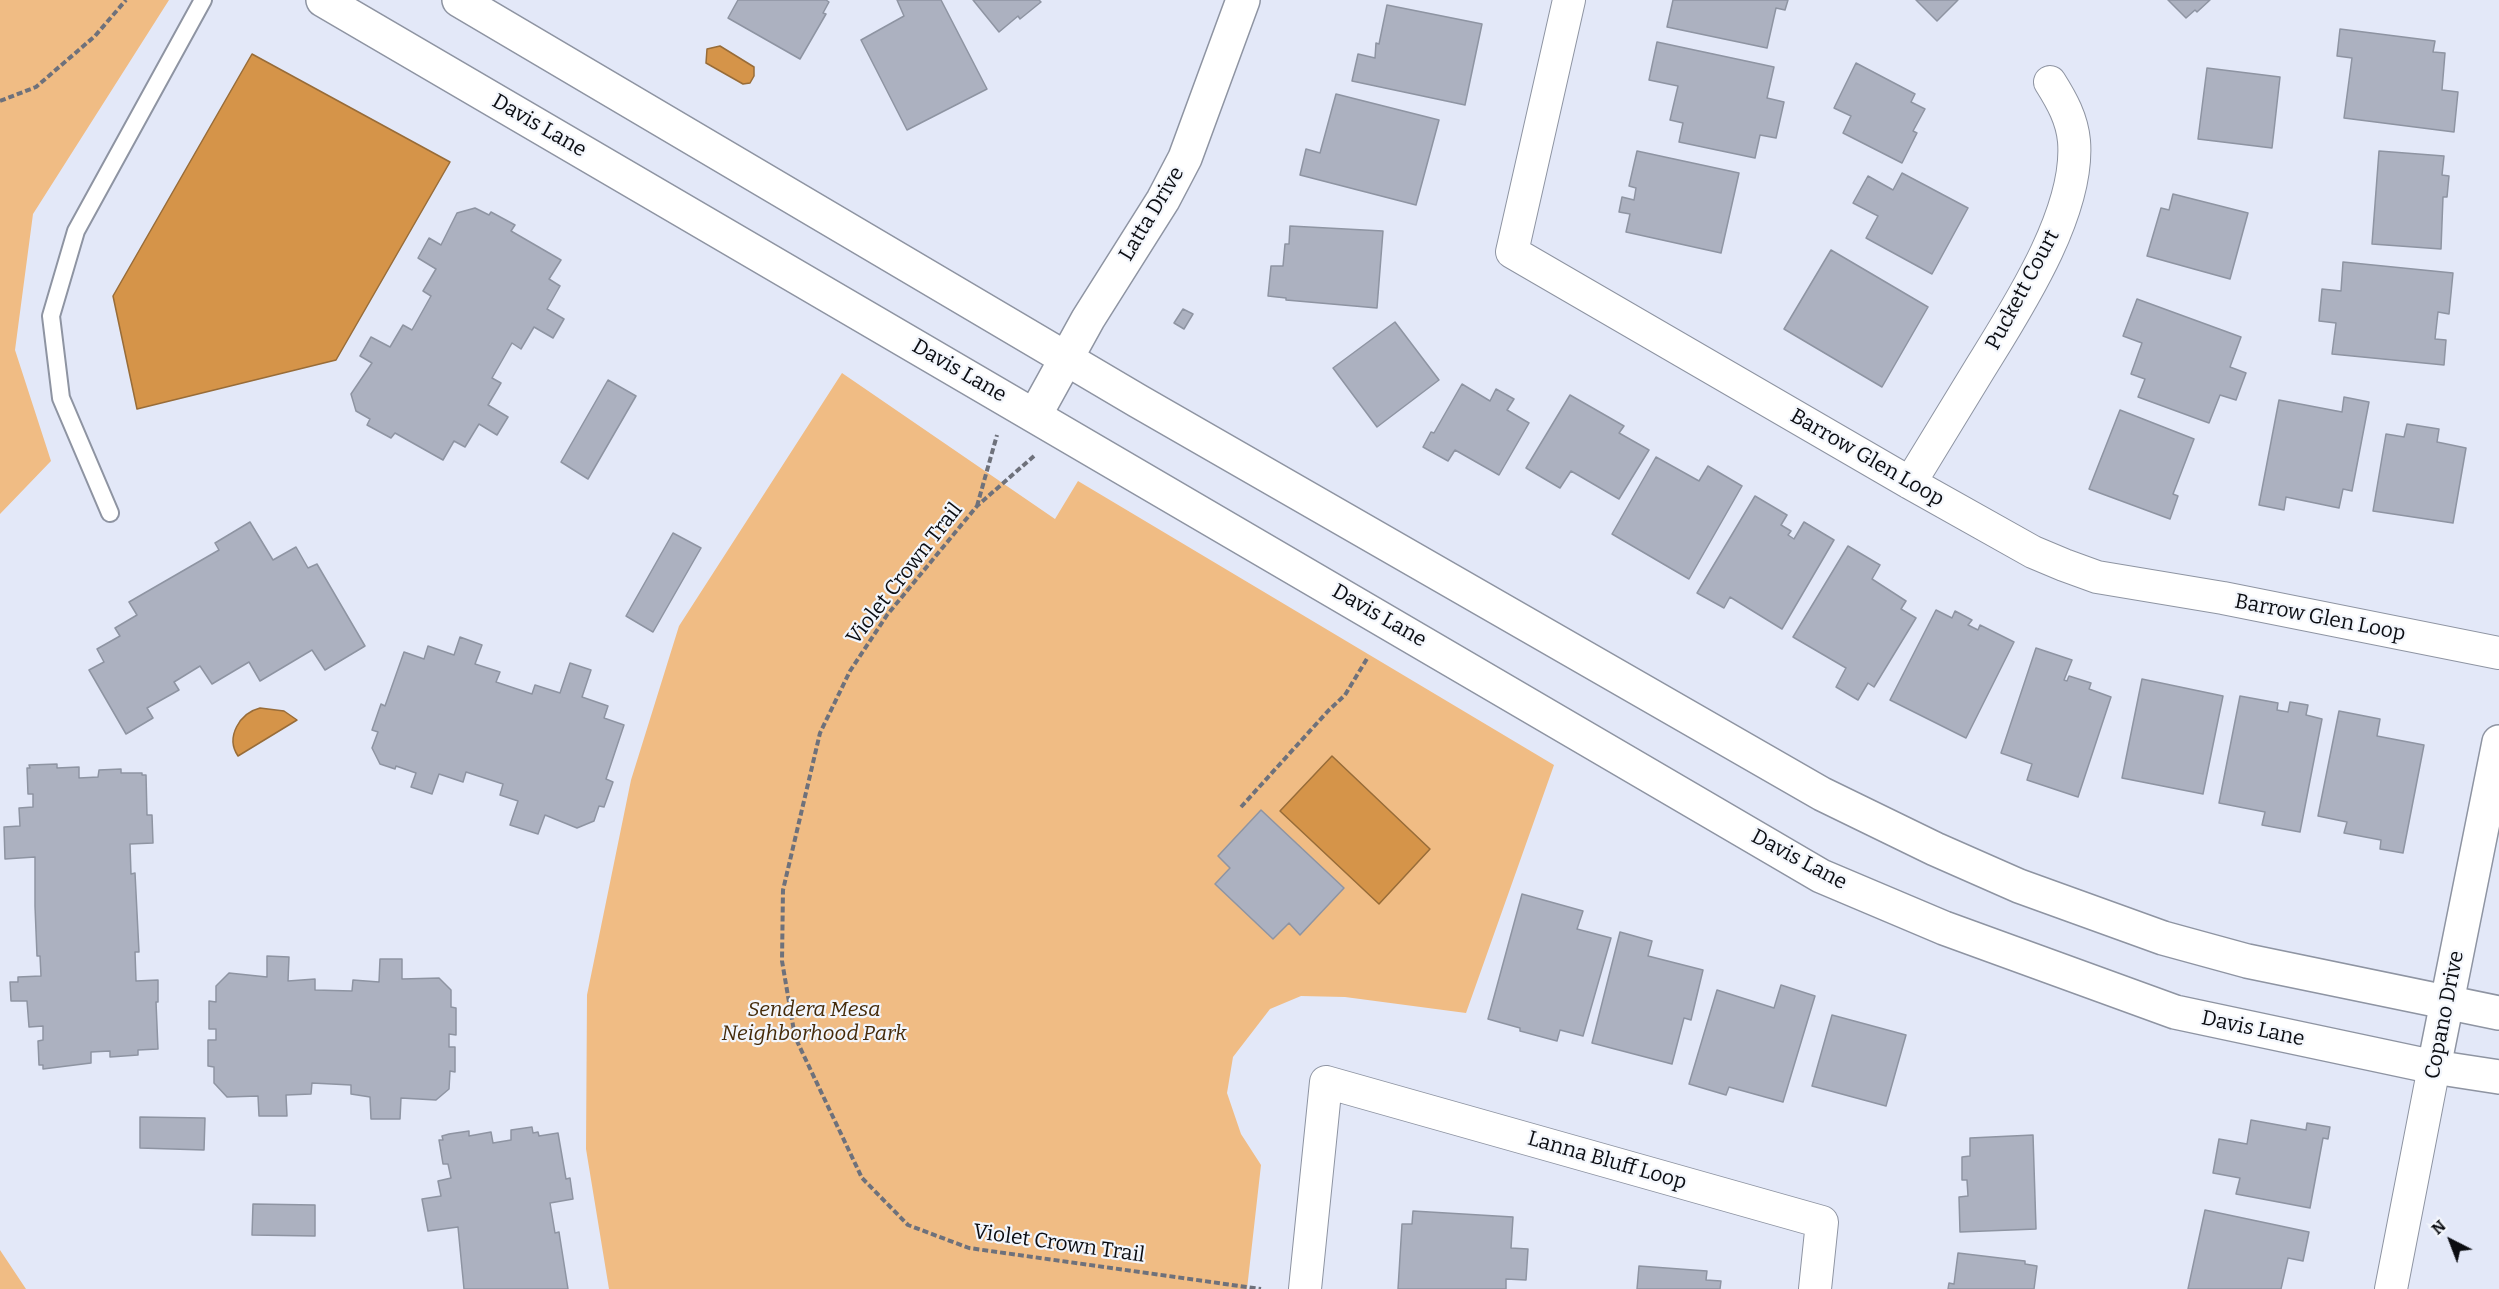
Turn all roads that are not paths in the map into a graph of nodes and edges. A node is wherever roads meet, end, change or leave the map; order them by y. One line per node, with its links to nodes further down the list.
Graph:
1 (203, 0): 10 (lane)
2 (322, 0): 8 (main road, Davis Lane)
3 (459, 0): 7 (main road)
4 (1243, 0): 7 (main road, Latta Drive)
5 (1569, 0): 9 (street, Barrow Glen Loop)
6 (2050, 82): 9 (street, Puckett Court)
7 (1066, 358): 8 (main road, Latta Drive); 13 (main road)
8 (1035, 415): 15 (main road, Davis Lane)
9 (1910, 483): 11 (street, Barrow Glen Loop)
10 (110, 513)
11 (2499, 653)
12 (2499, 742): 13 (main road, Copano Drive)
13 (2447, 1003): 14 (main road); 15 (main road, Copano Drive)
14 (2499, 1013)
15 (2434, 1067): 16 (main road, Davis Lane); 19 (street, Copano Drive)
16 (2499, 1077)
17 (1305, 1289): 18 (street, Lanna Bluff Loop)
18 (1815, 1289)
19 (2391, 1289)

